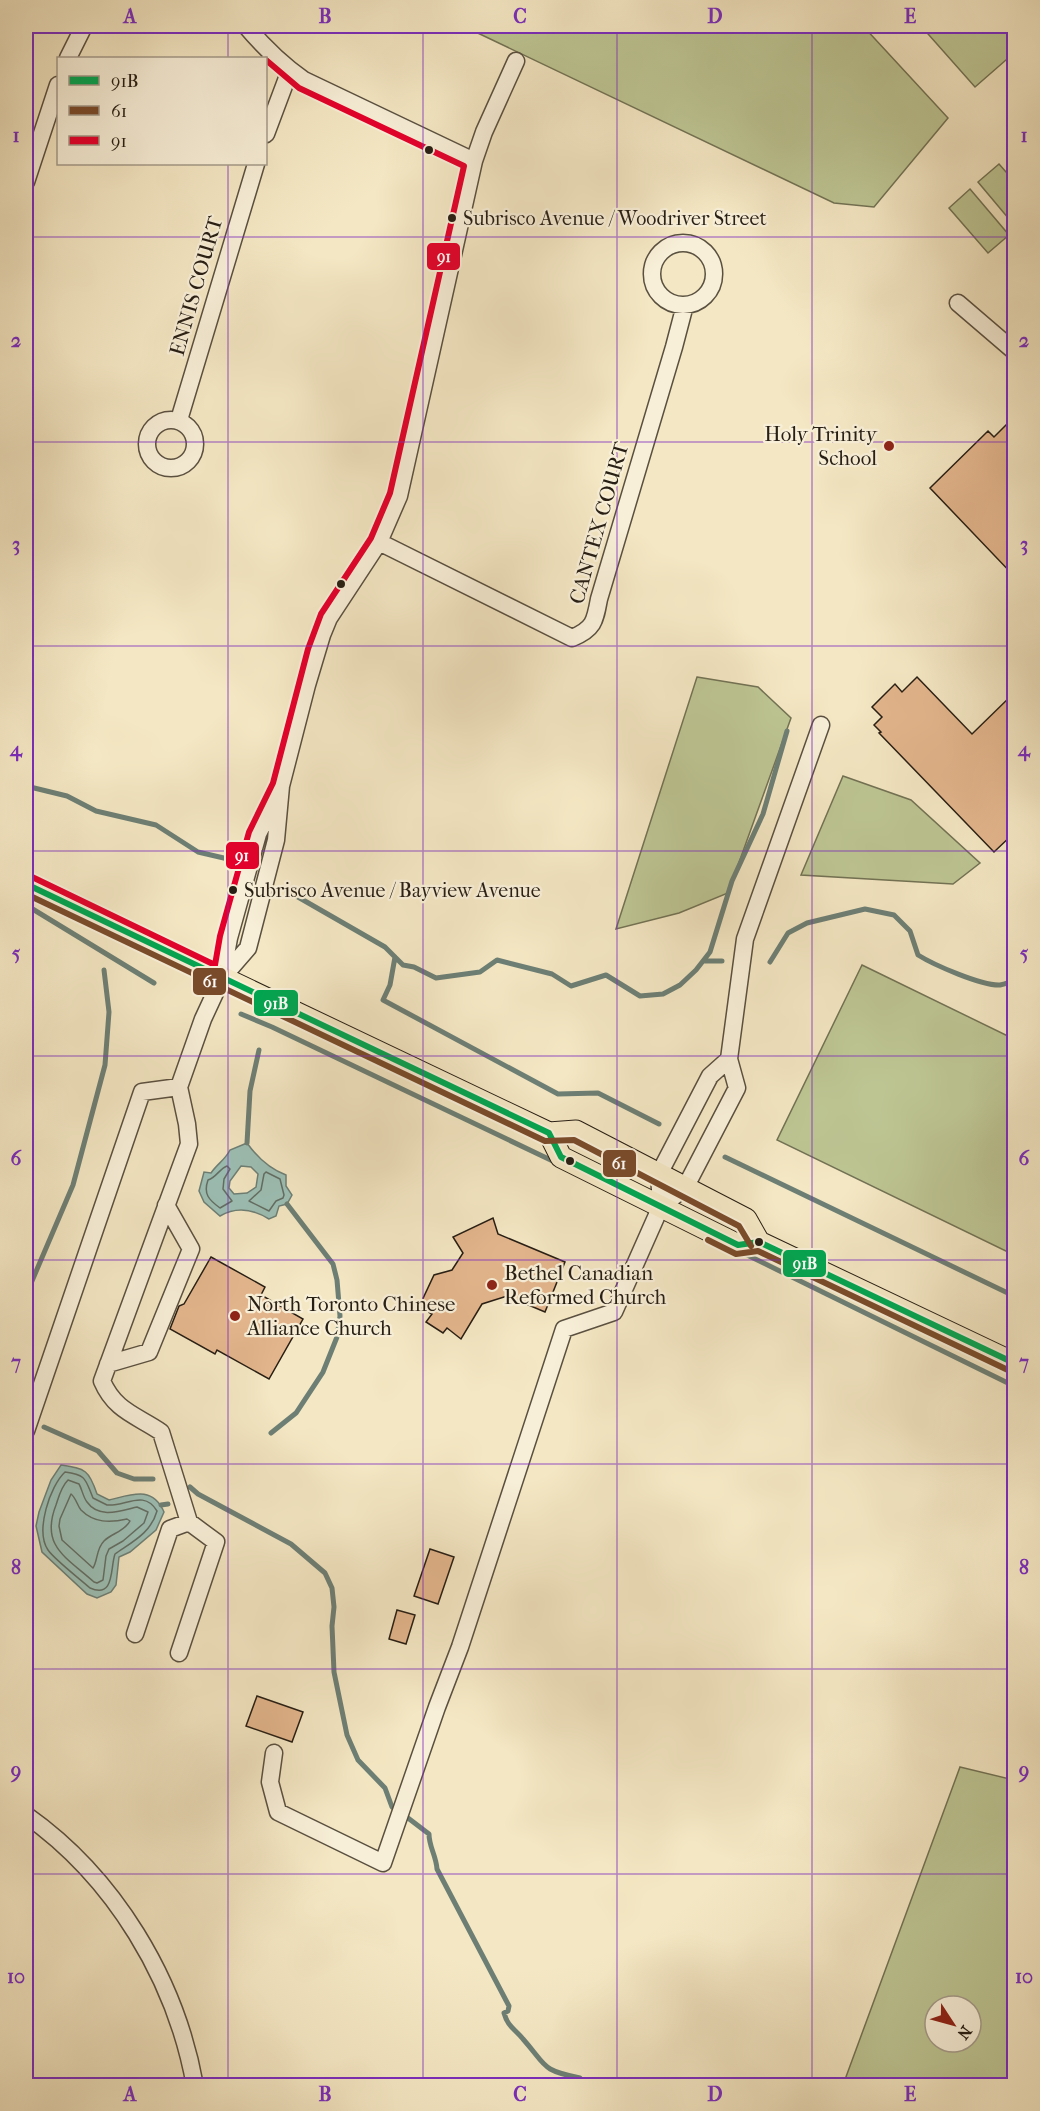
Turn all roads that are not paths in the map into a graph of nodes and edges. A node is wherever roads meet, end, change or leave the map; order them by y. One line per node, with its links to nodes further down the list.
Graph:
1 (84, 26): 3 (street)
2 (246, 26): 5 (street)
3 (68, 57)
4 (516, 61): 8 (street)
5 (290, 70): 7 (street); 8 (street)
6 (57, 88): 10 (street)
7 (267, 131)
8 (474, 161): 15 (street)
9 (256, 165): 14 (street, ENNIS COURT)
10 (26, 182)
11 (958, 303): 13 (street)
12 (685, 305): 15 (street, CANTEX COURT)
13 (1014, 351)
14 (179, 420)
15 (379, 542): 18 (street)
16 (821, 725): 19 (street)
17 (26, 884): 18 (main road)
18 (222, 978): 20 (street); 21 (main road)
19 (729, 1059): 22 (street); 23 (street)
20 (179, 1087): 24 (street); 29 (street)
21 (549, 1133): 22 (main road); 25 (main road)
22 (659, 1174): 23 (main road); 25 (street)
23 (685, 1188): 25 (street); 26 (main road)
24 (166, 1205): 28 (street); 28 (street)
25 (661, 1206): 26 (main road); 33 (street)
26 (759, 1242): 27 (main road)
27 (1014, 1362)
28 (108, 1365): 30 (street)
29 (26, 1431)
30 (189, 1522): 31 (street); 32 (street)
31 (135, 1634)
32 (180, 1653)
33 (274, 1753)
34 (26, 1815): 35 (street)
35 (195, 2085)

